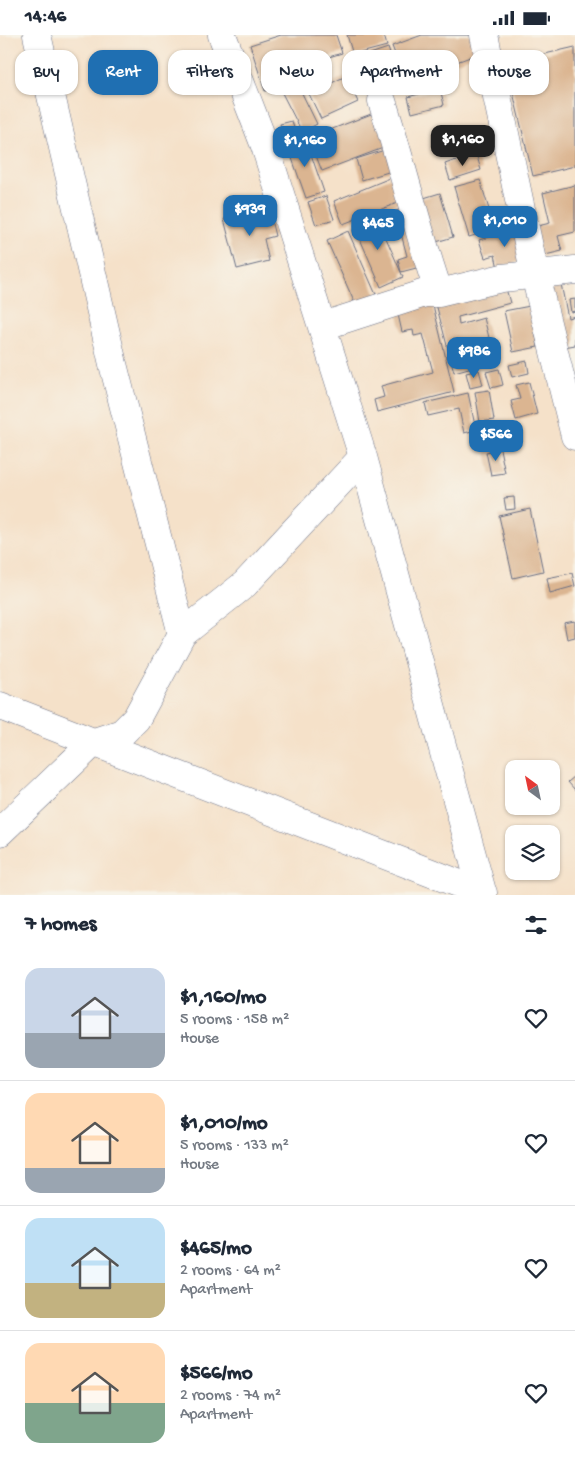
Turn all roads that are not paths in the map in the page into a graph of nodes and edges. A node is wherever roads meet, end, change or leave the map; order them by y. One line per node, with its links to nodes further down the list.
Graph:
1 (37, 35): 11 (street)
2 (222, 35): 8 (street)
3 (484, 35): 6 (street)
4 (382, 101): 7 (street)
5 (575, 270): 6 (street)
6 (534, 275): 7 (street); 9 (street)
7 (438, 293): 8 (street)
8 (323, 326): 10 (street)
9 (575, 436)
10 (363, 457): 11 (street); 15 (street)
11 (182, 634): 13 (street)
12 (0, 706): 13 (street)
13 (94, 742): 14 (street); 15 (street)
14 (0, 832)
15 (483, 894)

